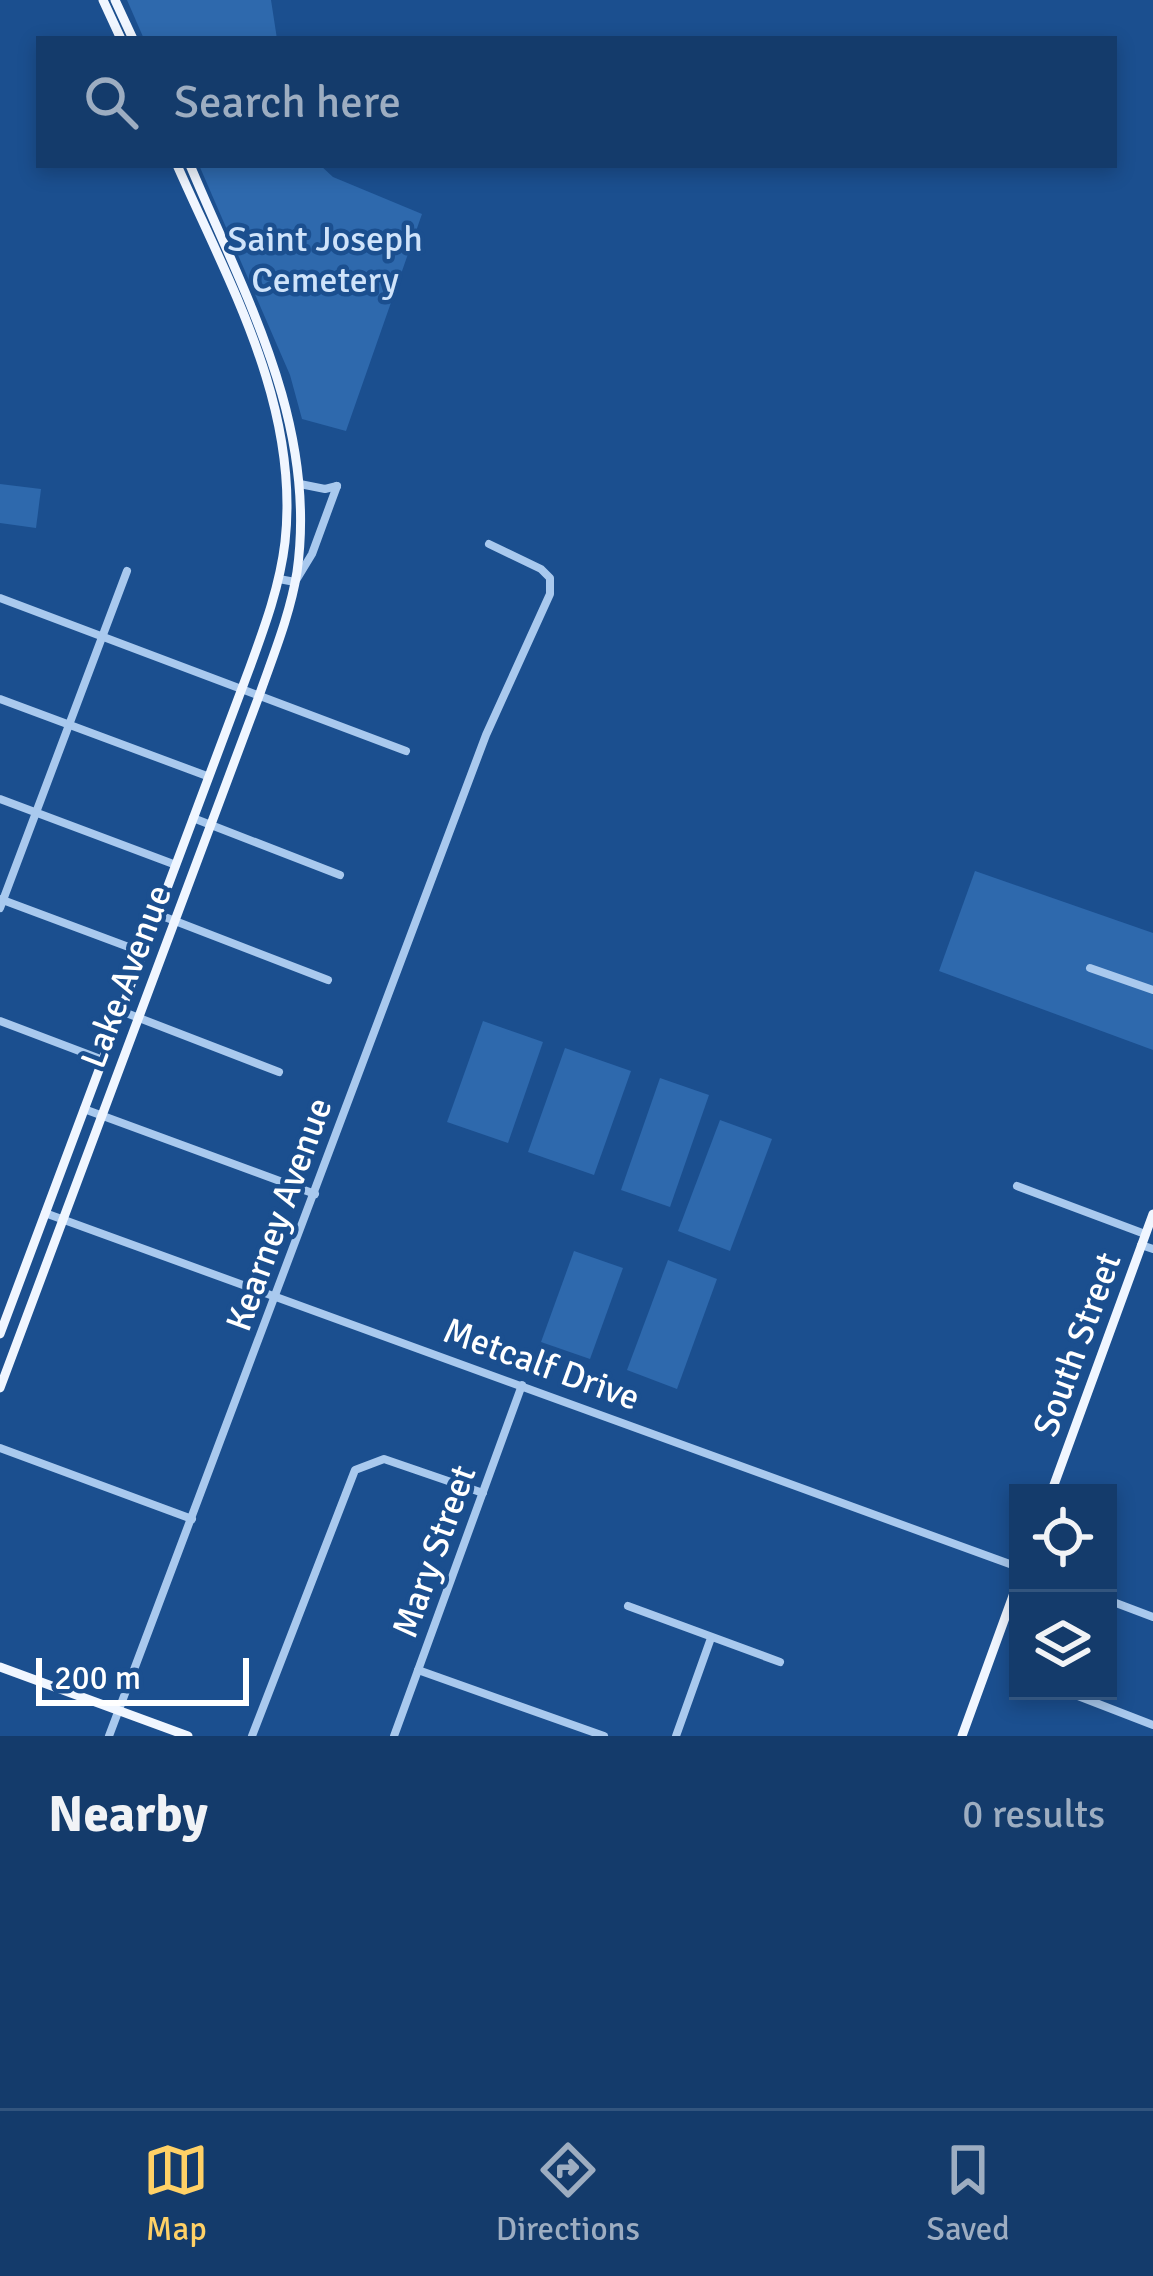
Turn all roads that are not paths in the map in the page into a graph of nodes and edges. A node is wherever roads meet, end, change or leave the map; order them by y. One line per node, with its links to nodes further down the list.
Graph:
1 (103, 0): 3 (main road)
2 (115, 0): 4 (main road)
3 (120, 36)
4 (132, 36)
5 (178, 168): 10 (main road, Lake Avenue)
6 (191, 168): 7 (main road, Lake Avenue)
7 (300, 484): 11 (main road, Lake Avenue); 11 (street, Lake Avenue)
8 (489, 544): 41 (street, Kearney Avenue)
9 (127, 571): 13 (street)
10 (279, 579): 11 (street); 14 (main road, Lake Avenue)
11 (295, 581): 15 (main road, Lake Avenue)
12 (0, 598): 13 (street)
13 (103, 636): 14 (street); 17 (street)
14 (242, 689): 15 (street); 19 (main road, Lake Avenue)
15 (259, 696): 18 (street); 23 (main road, Lake Avenue)
16 (0, 699): 17 (street)
17 (68, 725): 19 (street); 21 (street)
18 (406, 751)
19 (207, 776): 22 (main road, Lake Avenue)
20 (0, 799): 21 (street)
21 (36, 812): 24 (street); 26 (street)
22 (193, 818): 23 (street); 24 (main road, Lake Avenue)
23 (211, 825): 25 (street); 28 (main road, Lake Avenue)
24 (176, 865): 27 (main road, Lake Avenue)
25 (340, 875)
26 (1, 902): 29 (street)
27 (157, 914): 28 (street); 29 (main road, Lake Avenue)
28 (174, 922): 31 (street); 34 (main road, Lake Avenue)
29 (142, 952): 33 (main road, Lake Avenue)
30 (1090, 968): 32 (street)
31 (328, 980)
32 (1153, 990)
33 (121, 1011): 34 (street); 36 (main road, Lake Avenue)
34 (138, 1018): 37 (street); 39 (main road, Lake Avenue)
35 (0, 1022): 36 (street)
36 (103, 1060): 38 (main road, Lake Avenue)
37 (279, 1072)
38 (84, 1109): 39 (street); 42 (main road, Lake Avenue)
39 (102, 1115): 41 (street); 44 (main road, Lake Avenue)
40 (1017, 1186): 45 (street)
41 (314, 1194): 46 (street, Kearney Avenue)
42 (46, 1213): 44 (street, Metcalf Drive); 47 (main road, Lake Avenue)
43 (1153, 1214): 45 (main road, South Street)
44 (64, 1217): 46 (street, Metcalf Drive); 50 (main road, Lake Avenue)
45 (1146, 1243): 52 (main road, South Street)
46 (277, 1295): 49 (street, Metcalf Drive); 54 (street, Kearney Avenue)
47 (2, 1321): 48 (main road, Lake Avenue)
48 (0, 1334)
49 (522, 1385): 53 (street, Mary Street); 55 (street, Metcalf Drive)
50 (0, 1388)
51 (0, 1448): 54 (street)
52 (1054, 1484)
53 (483, 1492): 63 (street, Mary Street); 69 (street)
54 (192, 1520): 65 (street, Kearney Avenue)
55 (1009, 1564)
56 (1014, 1592): 73 (main road)
57 (1117, 1603): 59 (street)
58 (628, 1606): 60 (street)
59 (1153, 1616)
60 (711, 1637): 61 (street); 72 (street)
61 (780, 1662)
62 (0, 1667): 65 (main road)
63 (418, 1670): 70 (street, Mary Street); 71 (street)
64 (1088, 1700): 66 (street)
65 (119, 1711): 67 (street, Kearney Avenue); 68 (main road)
66 (1153, 1725)
67 (109, 1736)
68 (188, 1736)
69 (252, 1736)
70 (394, 1736)
71 (604, 1736)
72 (676, 1736)
73 (962, 1736)

